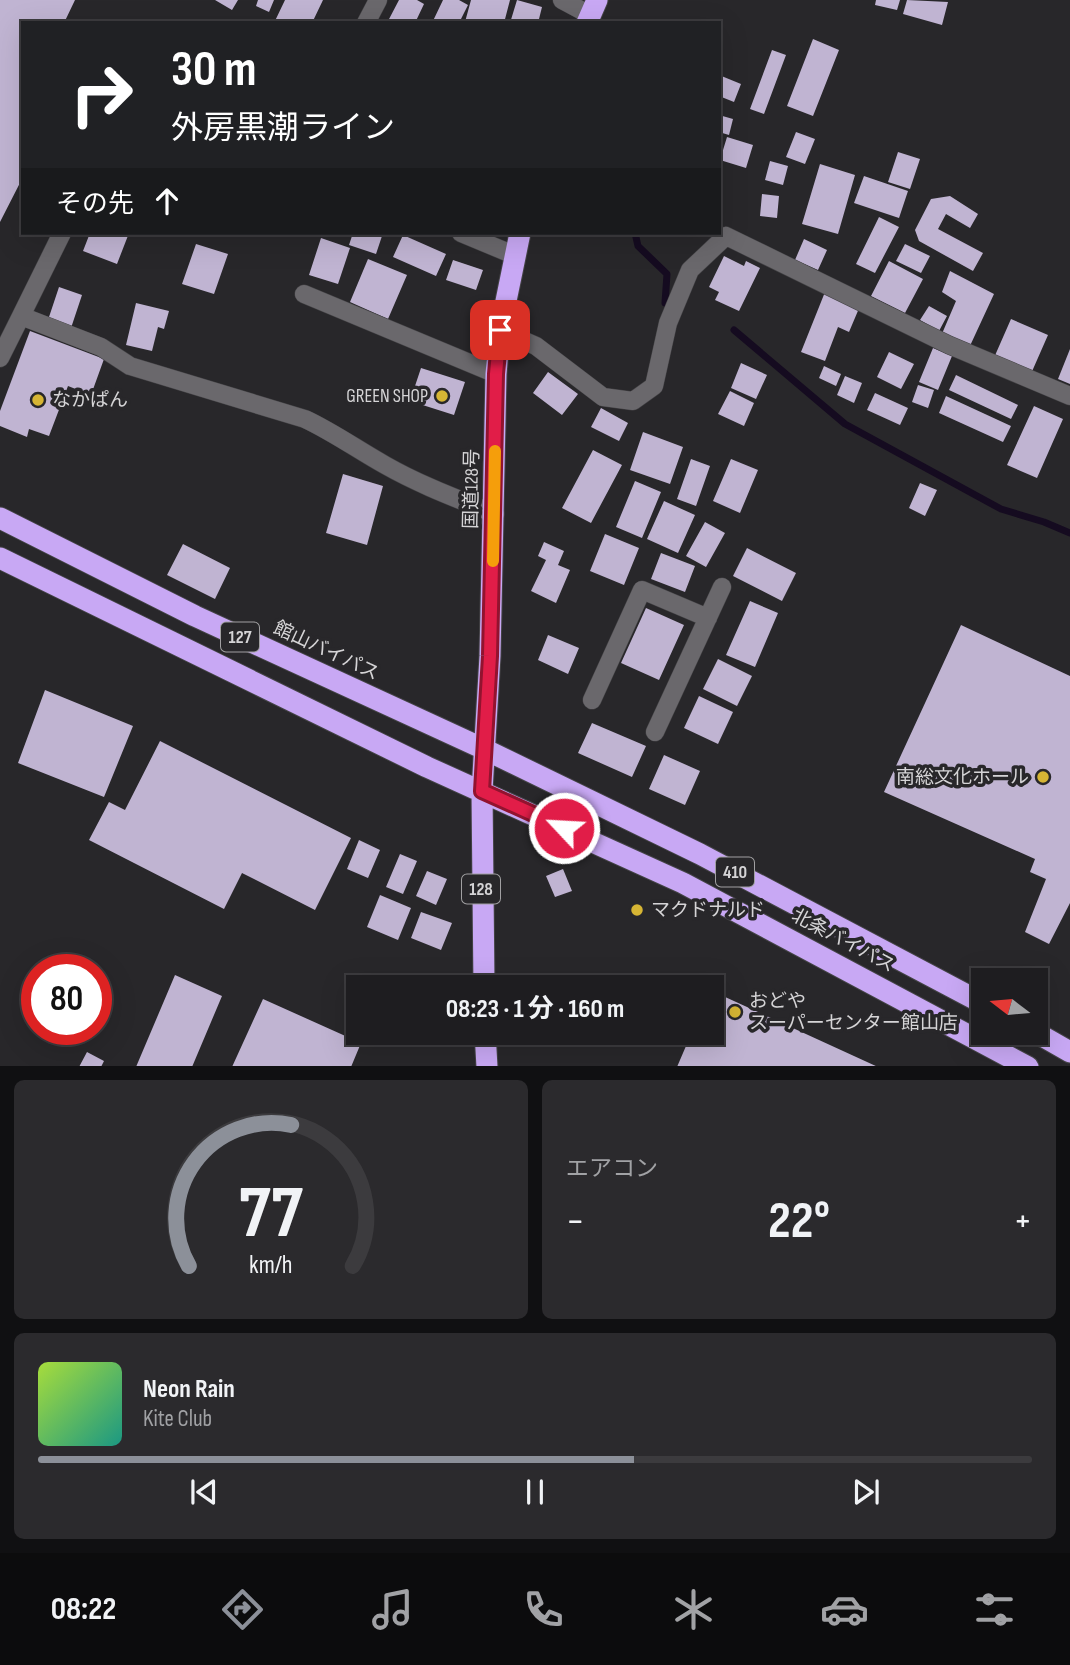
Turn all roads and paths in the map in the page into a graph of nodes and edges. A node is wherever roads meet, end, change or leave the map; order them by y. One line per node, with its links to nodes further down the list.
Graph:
1 (378, 0): 4 (street)
2 (562, 0): 3 (street)
3 (591, 13)
4 (367, 21)
5 (61, 235): 10 (street)
6 (466, 235): 8 (street)
7 (519, 235): 8 (highway, 国道128号 / 128)
8 (514, 255): 11 (highway, 国道128号 / 128)
9 (304, 294): 13 (street)
10 (21, 316): 12 (street); 15 (street)
11 (500, 330): 13 (highway, 国道128号 / 128); 14 (street)
12 (0, 358)
13 (496, 374): 15 (highway, 国道128号 / 128)
14 (1070, 396)
15 (495, 514): 22 (highway, 国道128号 / 128)
16 (0, 518): 22 (highway, 館山バイパス / 127)
17 (0, 558): 23 (highway, 127)
18 (722, 587): 19 (street)
19 (708, 618): 20 (street); 21 (street)
20 (592, 700)
21 (655, 732)
22 (484, 749): 23 (highway, 128); 25 (highway, 北条バイパス / 410)
23 (482, 791): 24 (highway, 128); 30 (highway, 北条バイパス / 410)
24 (484, 975)
25 (971, 996)
26 (1048, 1039): 28 (highway)
27 (485, 1045): 29 (highway)
28 (1070, 1052)
29 (486, 1066)
30 (1028, 1066)

